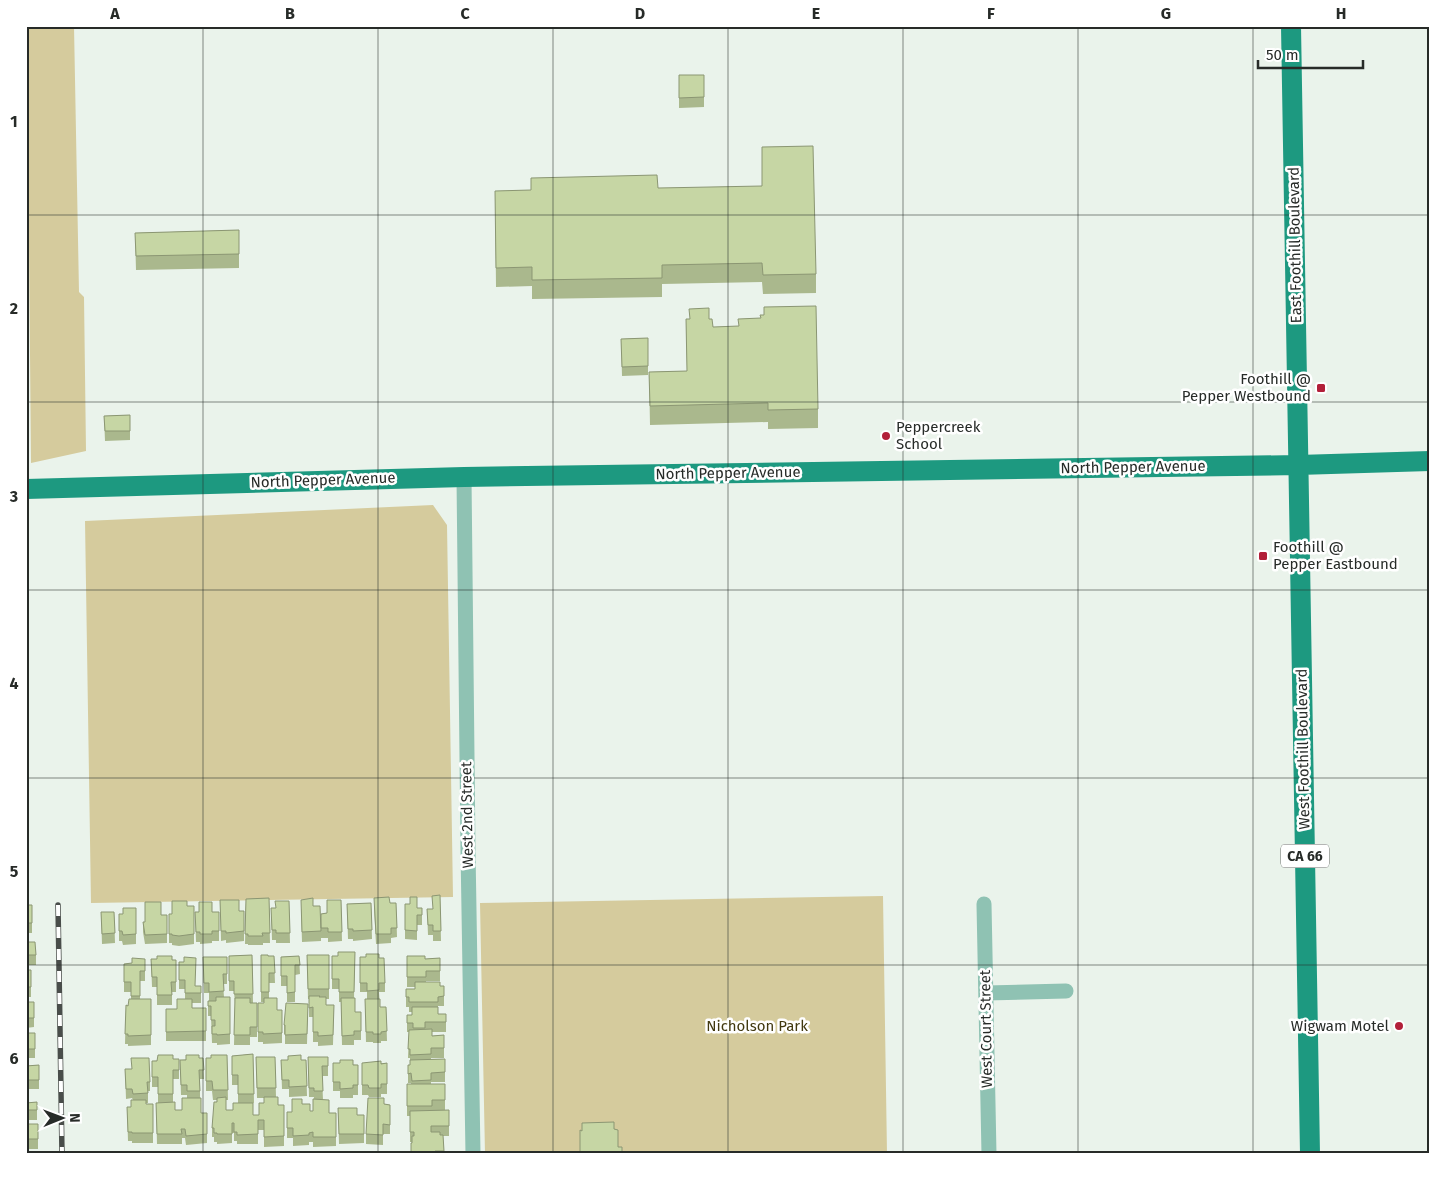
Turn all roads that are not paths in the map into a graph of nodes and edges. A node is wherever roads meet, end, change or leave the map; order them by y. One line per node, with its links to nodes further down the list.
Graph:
1 (1291, 26): 3 (main road, East Foothill Boulevard)
2 (1430, 461): 3 (main road, North Pepper Avenue)
3 (1298, 465): 4 (main road, North Pepper Avenue); 11 (main road, West Foothill Boulevard / CA 66)
4 (464, 476): 5 (main road, North Pepper Avenue); 9 (street, West 2nd Street)
5 (26, 488)
6 (984, 904): 8 (street, West Court Street)
7 (1066, 991): 8 (street)
8 (986, 993): 10 (street, West Court Street)
9 (473, 1154)
10 (989, 1154)
11 (1310, 1154)

